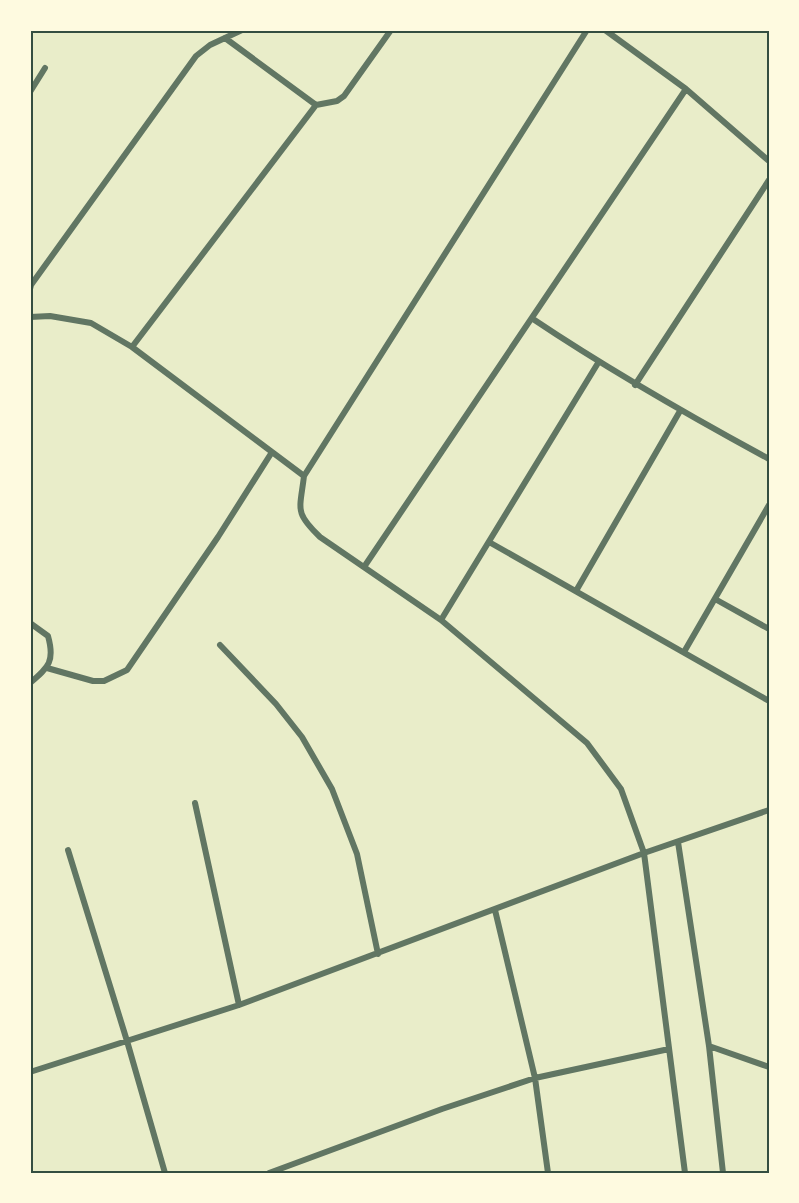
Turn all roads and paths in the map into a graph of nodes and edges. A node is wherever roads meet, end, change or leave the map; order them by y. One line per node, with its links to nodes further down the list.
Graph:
1 (242, 30): 5 (street)
2 (391, 30): 9 (street)
3 (587, 30): 21 (street)
4 (605, 30): 7 (street)
5 (225, 38): 9 (street); 12 (street)
6 (45, 68): 8 (street)
7 (686, 89): 10 (street); 14 (street)
8 (30, 92)
9 (316, 105): 15 (street)
10 (769, 160)
11 (769, 180): 17 (street)
12 (30, 289)
13 (30, 317): 15 (street)
14 (532, 319): 16 (street); 24 (street)
15 (132, 347): 19 (street)
16 (598, 363): 17 (street); 23 (street)
17 (635, 385): 18 (street)
18 (680, 411): 20 (street); 25 (street)
19 (272, 452): 21 (street); 32 (street)
20 (769, 459)
21 (304, 476): 24 (street)
22 (769, 505): 26 (street)
23 (489, 542): 25 (street); 27 (street)
24 (364, 567): 27 (street)
25 (576, 591): 31 (street)
26 (715, 599): 29 (street); 31 (street)
27 (441, 620): 39 (street)
28 (30, 623): 32 (street)
29 (769, 628)
30 (220, 645): 41 (street)
31 (684, 652): 34 (street)
32 (47, 668): 33 (street)
33 (30, 683)
34 (769, 701)
35 (195, 803): 42 (street)
36 (769, 810): 37 (street)
37 (678, 842): 39 (street); 44 (street)
38 (68, 850): 43 (street)
39 (644, 853): 40 (street); 45 (street)
40 (495, 910): 41 (street); 48 (street)
41 (378, 954): 42 (street)
42 (239, 1005): 43 (street)
43 (127, 1041): 47 (street); 49 (street)
44 (709, 1047): 46 (street); 53 (street)
45 (669, 1049): 48 (street); 52 (street)
46 (769, 1067)
47 (30, 1072)
48 (535, 1078): 50 (street); 51 (street)
49 (165, 1173)
50 (269, 1173)
51 (548, 1173)
52 (685, 1173)
53 (723, 1173)

